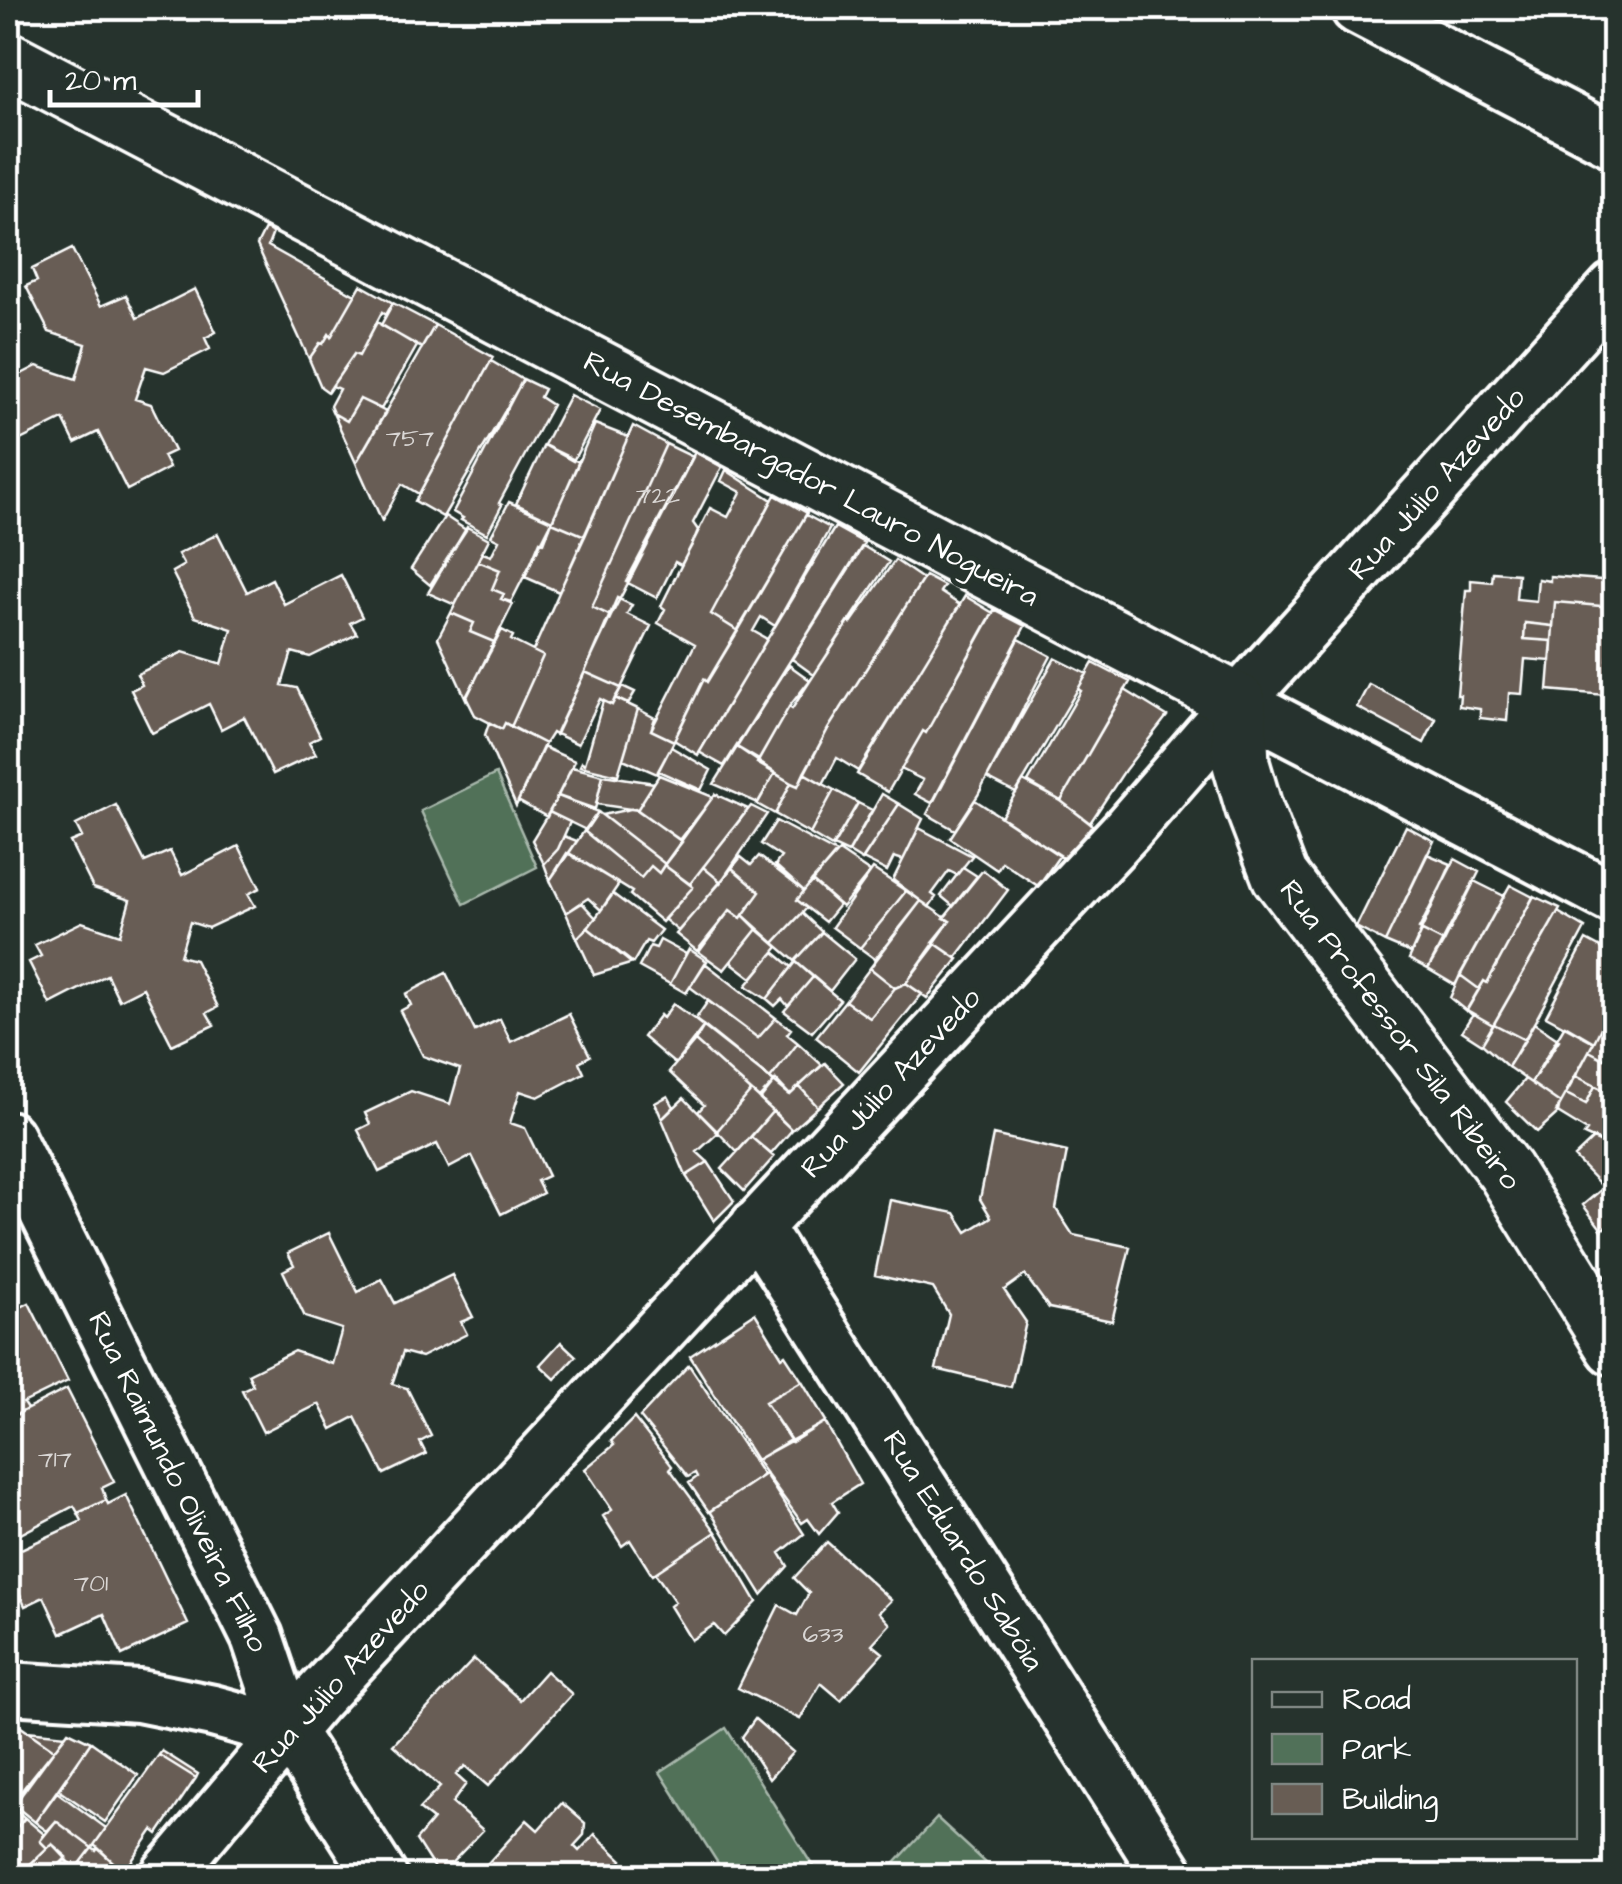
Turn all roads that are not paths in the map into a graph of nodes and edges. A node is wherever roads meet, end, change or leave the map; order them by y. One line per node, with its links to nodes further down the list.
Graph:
1 (1357, 8): 3 (street)
2 (8, 60): 5 (street, Rua Desembargador Lauro Nogueira)
3 (1614, 142)
4 (1614, 288): 5 (street, Rua Júlio Azevedo)
5 (1238, 702): 6 (street, Rua Desembargador Lauro Nogueira); 8 (street, Rua Júlio Azevedo); 9 (street, Rua Professor Sila Ribeiro)
6 (1614, 898)
7 (8, 1137): 11 (street, Rua Raimundo Oliveira Filho)
8 (756, 1226): 11 (street, Rua Júlio Azevedo); 14 (street, Rua Eduardo Sabóia)
9 (1614, 1347)
10 (8, 1688): 11 (street)
11 (289, 1732): 12 (street, Rua Júlio Azevedo); 13 (street, Rua Raimundo Oliveira Filho)
12 (166, 1876)
13 (381, 1876)
14 (1170, 1876)

